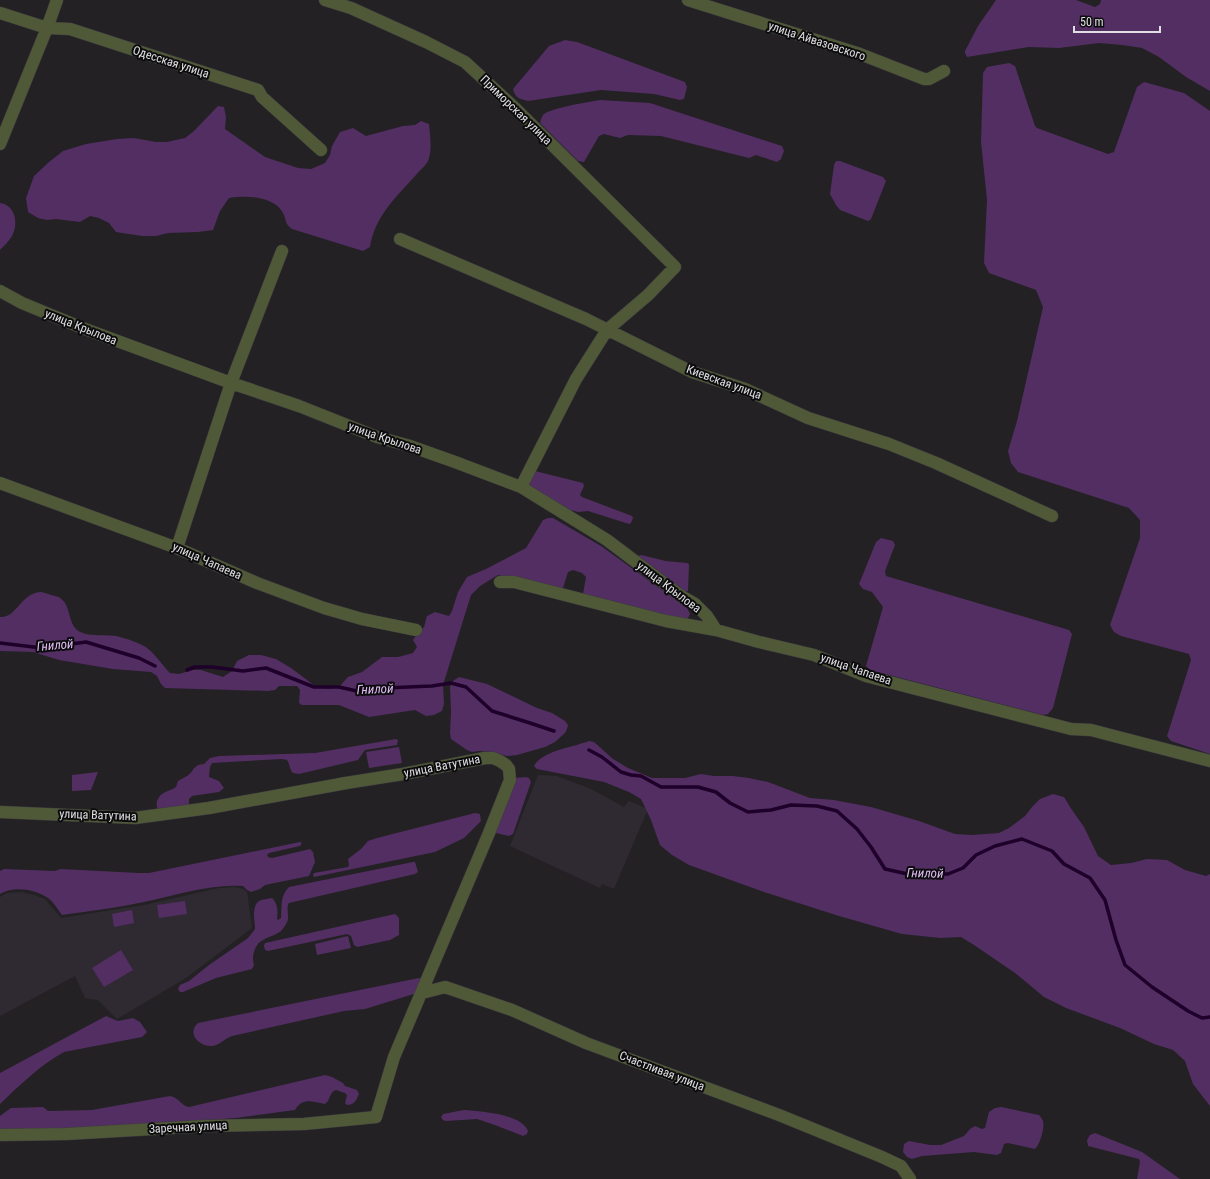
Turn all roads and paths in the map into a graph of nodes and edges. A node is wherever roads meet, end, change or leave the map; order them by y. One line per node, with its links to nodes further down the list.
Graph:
1 (57, 0): 5 (street)
2 (325, 0): 12 (street, Приморская улица)
3 (688, 0): 6 (street, улица Айвазовского)
4 (0, 13): 5 (street, Одесская улица)
5 (47, 28): 7 (street); 8 (street, Одесская улица)
6 (944, 71)
7 (0, 144)
8 (321, 150)
9 (400, 239): 12 (street, Киевская улица)
10 (282, 251): 13 (street)
11 (0, 291): 13 (street, улица Крылова)
12 (607, 330): 15 (street); 16 (street, Киевская улица)
13 (231, 383): 15 (street, улица Крылова); 17 (street)
14 (0, 483): 17 (street, улица Чапаева)
15 (520, 487): 20 (street, улица Крылова)
16 (1052, 516)
17 (177, 548): 19 (street, улица Чапаева)
18 (500, 582): 20 (street, улица Чапаева)
19 (416, 630)
20 (716, 630): 21 (street, улица Чапаева)
21 (1210, 761)
22 (0, 812): 23 (street, улица Ватутина)
23 (422, 993): 24 (street, улица Ватутина); 26 (street, Счастливая улица)
24 (376, 1117): 25 (street, Заречная улица)
25 (0, 1135)
26 (910, 1179)

